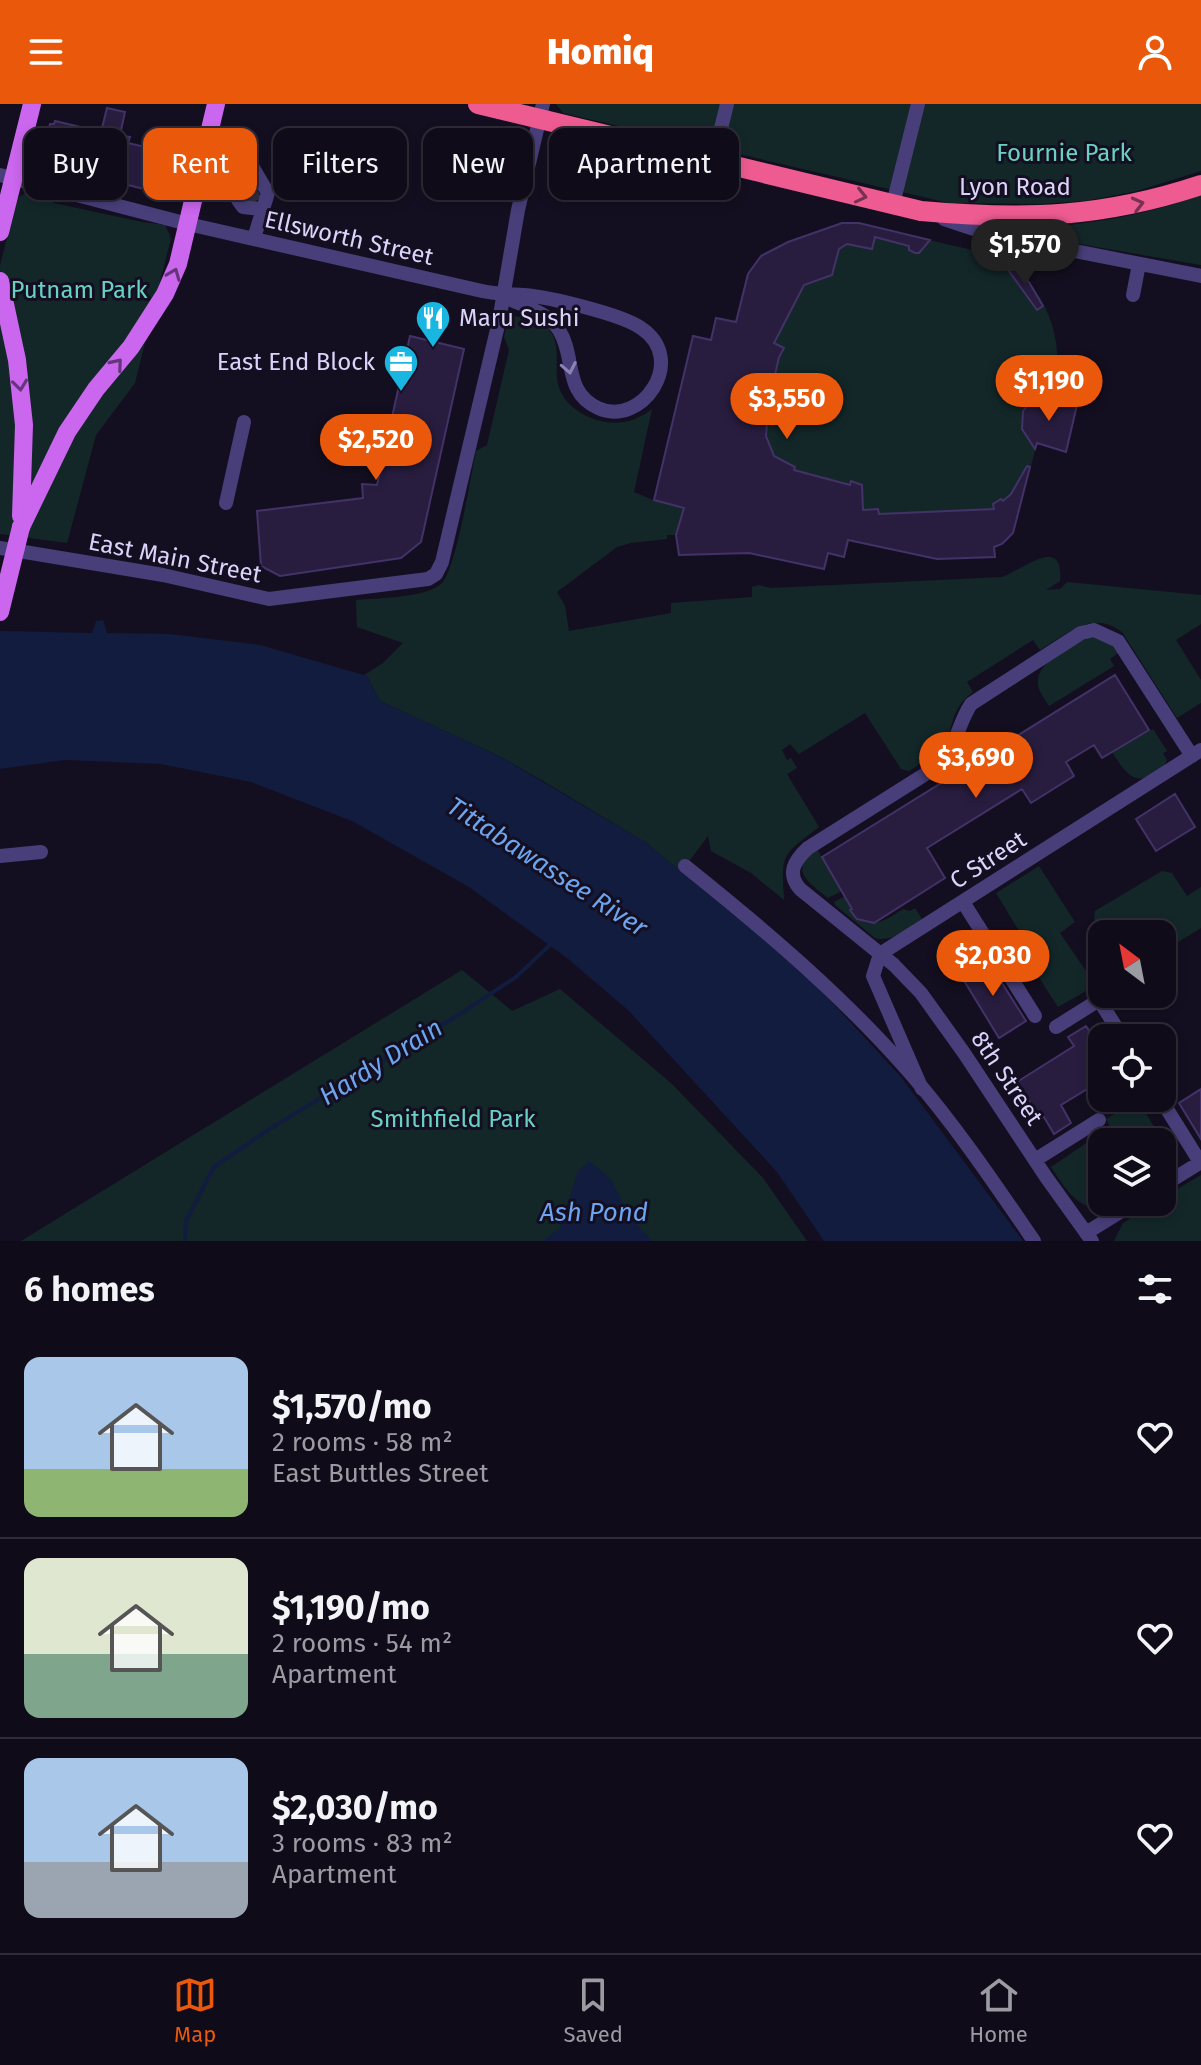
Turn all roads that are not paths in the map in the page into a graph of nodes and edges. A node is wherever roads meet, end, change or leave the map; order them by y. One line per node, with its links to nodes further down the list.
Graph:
1 (32, 104): 12 (main road)
2 (216, 104): 7 (main road)
3 (478, 104): 6 (highway, Lyon Road)
4 (727, 104): 9 (street)
5 (918, 104): 16 (street)
6 (542, 111): 8 (highway, Lyon Road); 26 (street)
7 (210, 128)
8 (600, 128)
9 (721, 128)
10 (739, 167): 16 (highway, Lyon Road, one-way to 16)
11 (257, 174): 17 (street)
12 (8, 177): 19 (street, Ellsworth Street); 20 (main road)
13 (1201, 185): 18 (highway, Lyon Road, one-way to 13)
14 (194, 200): 19 (main road)
15 (238, 200): 17 (street)
16 (893, 204): 18 (highway, Lyon Road)
17 (259, 208): 21 (street)
18 (921, 211): 22 (street)
19 (188, 224): 21 (street, Ellsworth Street); 29 (main road, one-way to 19)
20 (0, 232)
21 (254, 238): 26 (street, Ellsworth Street)
22 (1139, 264): 23 (street); 25 (street)
23 (1201, 276)
24 (0, 281): 29 (main road, one-way to 29)
25 (1133, 295)
26 (503, 296): 26 (street, one-way to 26); 30 (street, East Main Street)
27 (244, 422): 28 (street)
28 (226, 503)
29 (21, 527): 31 (main road, bridge)
30 (0, 548)
31 (0, 612)
32 (1196, 753): 36 (street, C Street); 37 (street, 8th Street)
33 (41, 852): 34 (street)
34 (0, 856)
35 (685, 866): 41 (street)
36 (963, 902): 37 (street, C Street); 38 (street)
37 (880, 954): 41 (street); 44 (street, 8th Street)
38 (1035, 1016)
39 (1114, 1024): 40 (street)
40 (1056, 1027)
41 (922, 1089): 49 (street)
42 (1169, 1112): 45 (street)
43 (1099, 1120): 44 (street)
44 (1035, 1160): 48 (street, 8th Street)
45 (1200, 1162): 46 (street)
46 (1176, 1177)
47 (1117, 1216): 48 (street)
48 (1089, 1237)
49 (1034, 1241)

